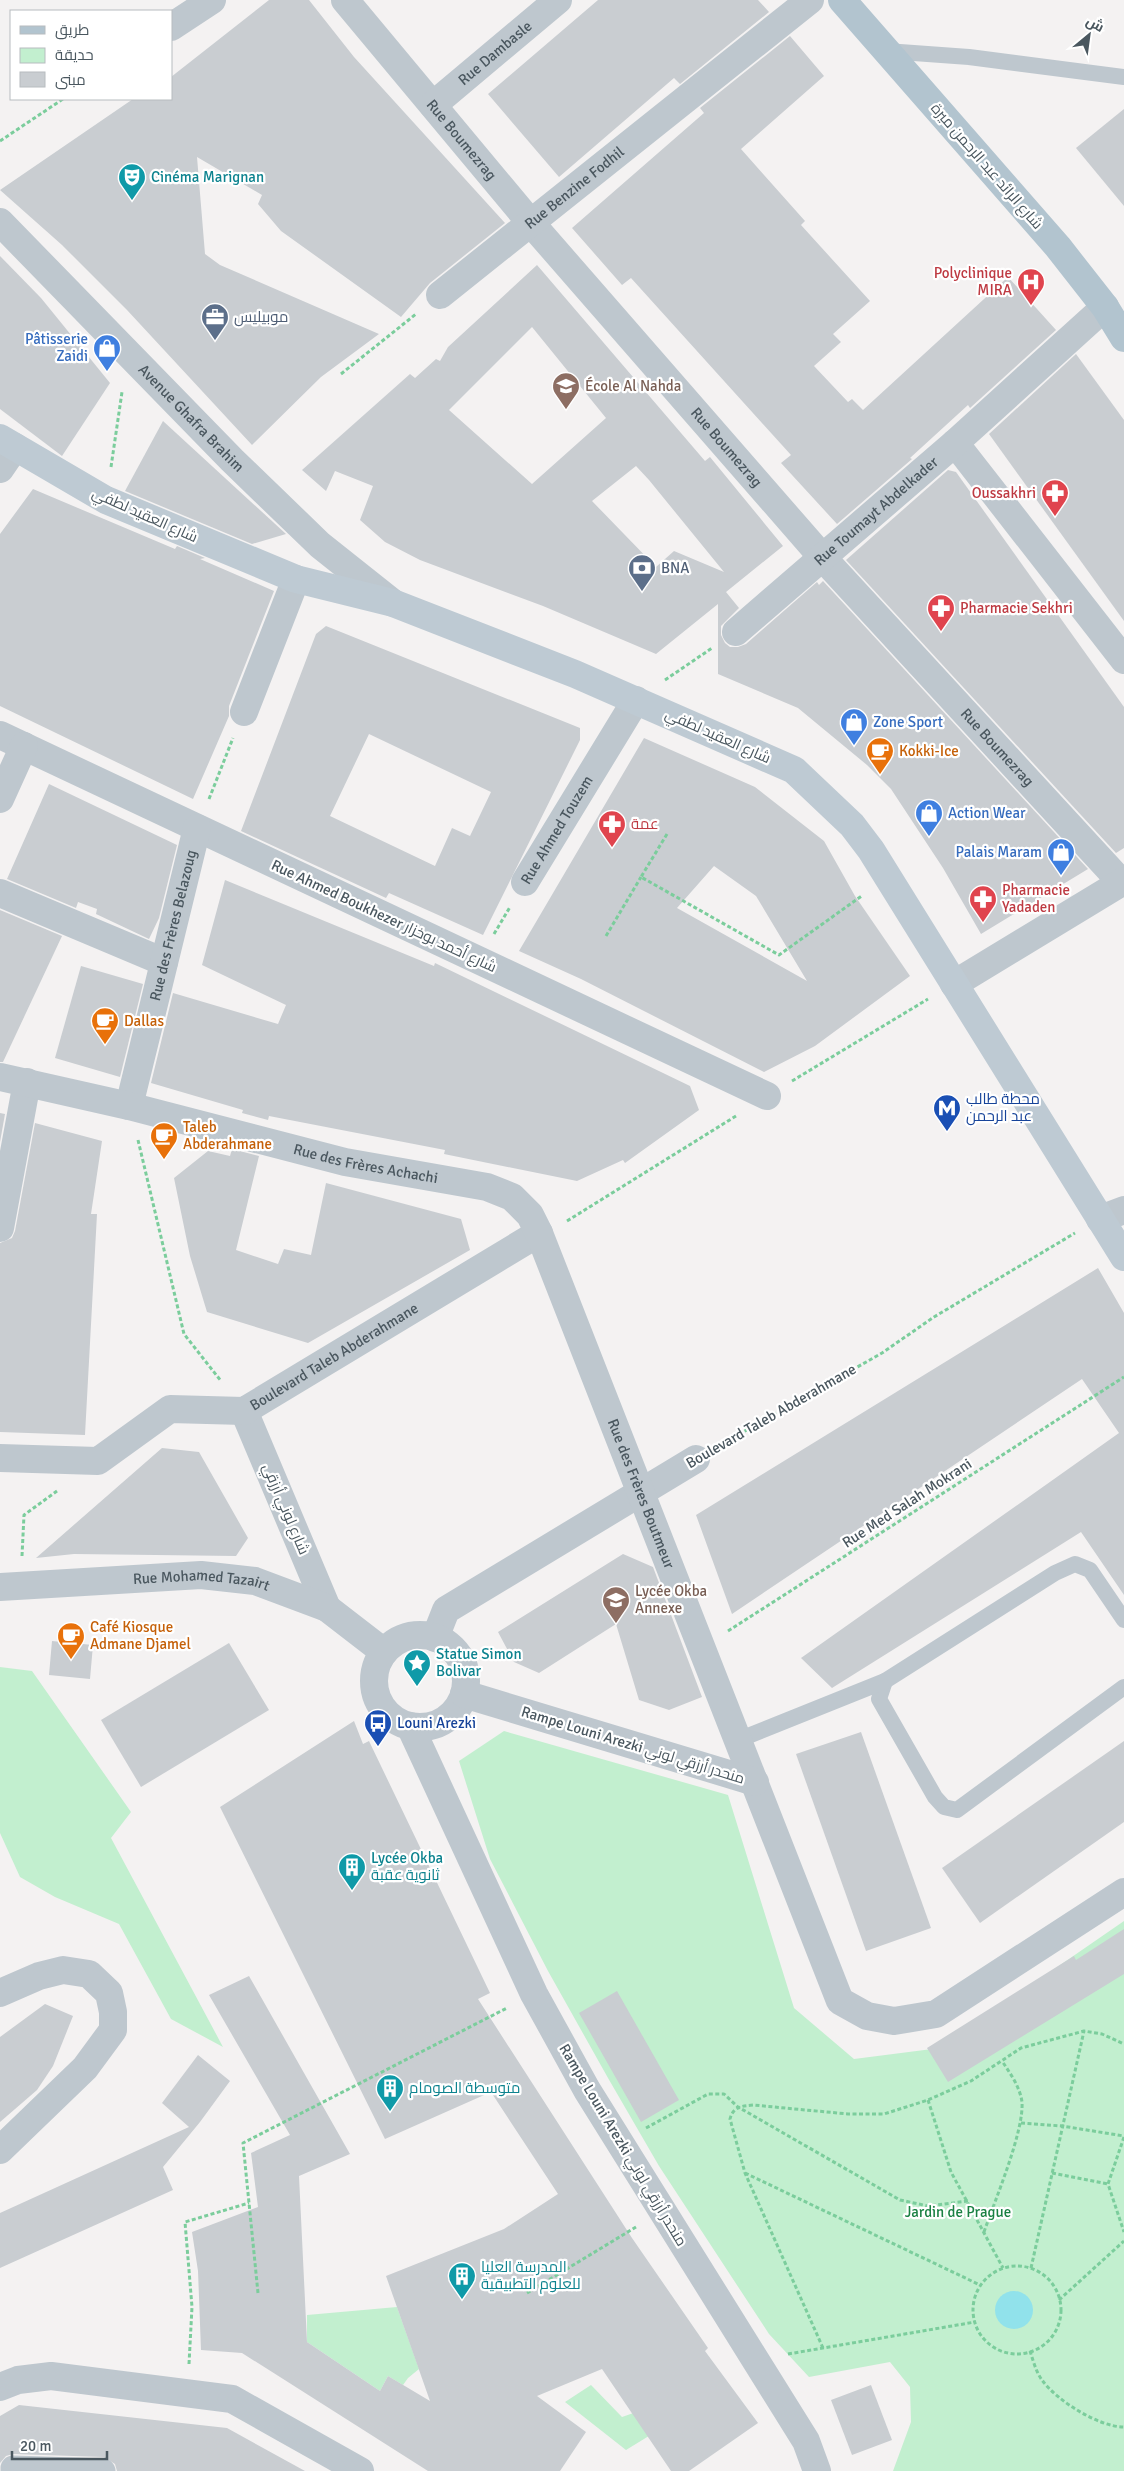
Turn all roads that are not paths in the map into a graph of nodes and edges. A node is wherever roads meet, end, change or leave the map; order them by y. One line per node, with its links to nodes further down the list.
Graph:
1 (212, 0): 6 (street)
2 (345, 0): 9 (street, Rue Boumezrag)
3 (558, 0): 9 (street, Rue Dambasle)
4 (810, 0): 11 (street, Rue Benzine Fodhil)
5 (842, 0): 7 (main road, شارع الرائد عبد الرحمن ميرة)
6 (172, 26)
7 (886, 51): 8 (lane); 13 (main road, شارع الرائد عبد الرحمن ميرة)
8 (1124, 77)
9 (433, 105): 11 (street, Rue Boumezrag)
10 (0, 222): 20 (street, Avenue Ghafra Brahim)
11 (530, 222): 12 (street, Rue Benzine Fodhil); 18 (street, Rue Boumezrag)
12 (440, 295)
13 (1104, 307): 14 (main road, شارع الرائد عبد الرحمن ميرة); 16 (street, Rue Toumayt Abdelkader)
14 (1124, 338)
15 (8, 443): 17 (street); 19 (main road, شارع العقيد لطفي)
16 (955, 443): 18 (street, Rue Toumayt Abdelkader); 22 (street)
17 (0, 469)
18 (823, 558): 21 (street, Rue Toumayt Abdelkader); 29 (street, Rue Boumezrag)
19 (296, 579): 20 (main road, شارع العقيد لطفي); 24 (street)
20 (393, 603): 23 (main road, شارع العقيد لطفي)
21 (736, 632)
22 (1124, 660)
23 (636, 700): 28 (street, Rue Ahmed Touzem); 32 (main road, شارع العقيد لطفي)
24 (244, 712)
25 (12, 741): 26 (street); 27 (street, Rue Ahmed Boukhezer شارع أحمد بوخزار)
26 (0, 799)
27 (197, 828): 31 (street, Rue des Frères Belazoug); 35 (street, Rue Ahmed Boukhezer شارع أحمد بوخزار)
28 (525, 882)
29 (1123, 882): 32 (street)
30 (0, 893): 31 (street)
31 (164, 962): 36 (street, Rue des Frères Belazoug)
32 (954, 984): 37 (main road, شارع العقيد لطفي)
33 (0, 1077): 34 (street, Rue des Frères Achachi)
34 (27, 1082): 36 (street, Rue des Frères Achachi); 38 (street)
35 (767, 1096)
36 (129, 1106): 39 (street, Rue des Frères Achachi)
37 (1112, 1214): 40 (main road, شارع العقيد لطفي)
38 (0, 1228)
39 (539, 1233): 41 (street, Boulevard Taleb Abderahmane); 44 (street, Rue des Frères Boutmeur)
40 (1124, 1257)
41 (244, 1411): 42 (street, Boulevard Taleb Abderahmane); 46 (street, شارع لوني أرزقي)
42 (0, 1458)
43 (696, 1459): 44 (street, Boulevard Taleb Abderahmane)
44 (642, 1491): 48 (street, Boulevard Taleb Abderahmane); 54 (street, Rue des Frères Boutmeur)
45 (10, 1587): 46 (street, Rue Mohamed Tazairt)
46 (327, 1608): 49 (street, Rue Mohamed Tazairt)
47 (1124, 1620): 50 (lane)
48 (435, 1638): 49 (street); 52 (street)
49 (384, 1652): 53 (street)
50 (885, 1681): 51 (lane); 54 (lane)
51 (1124, 1688)
52 (464, 1694): 53 (street); 55 (street, Rampe Louni Arezki منحدر أرزقي لوني)
53 (410, 1726): 63 (street, Rampe Louni Arezki منحدر أرزقي لوني)
54 (738, 1740): 55 (street, Rue des Frères Boutmeur)
55 (754, 1782): 56 (street, Rampe Louni Arezki منحدر أرزقي لوني)
56 (1124, 1892)
57 (0, 1993): 58 (street)
58 (0, 2150)
59 (0, 2387): 62 (street)
60 (13, 2471): 61 (street)
61 (103, 2471)
62 (360, 2471)
63 (817, 2471)

